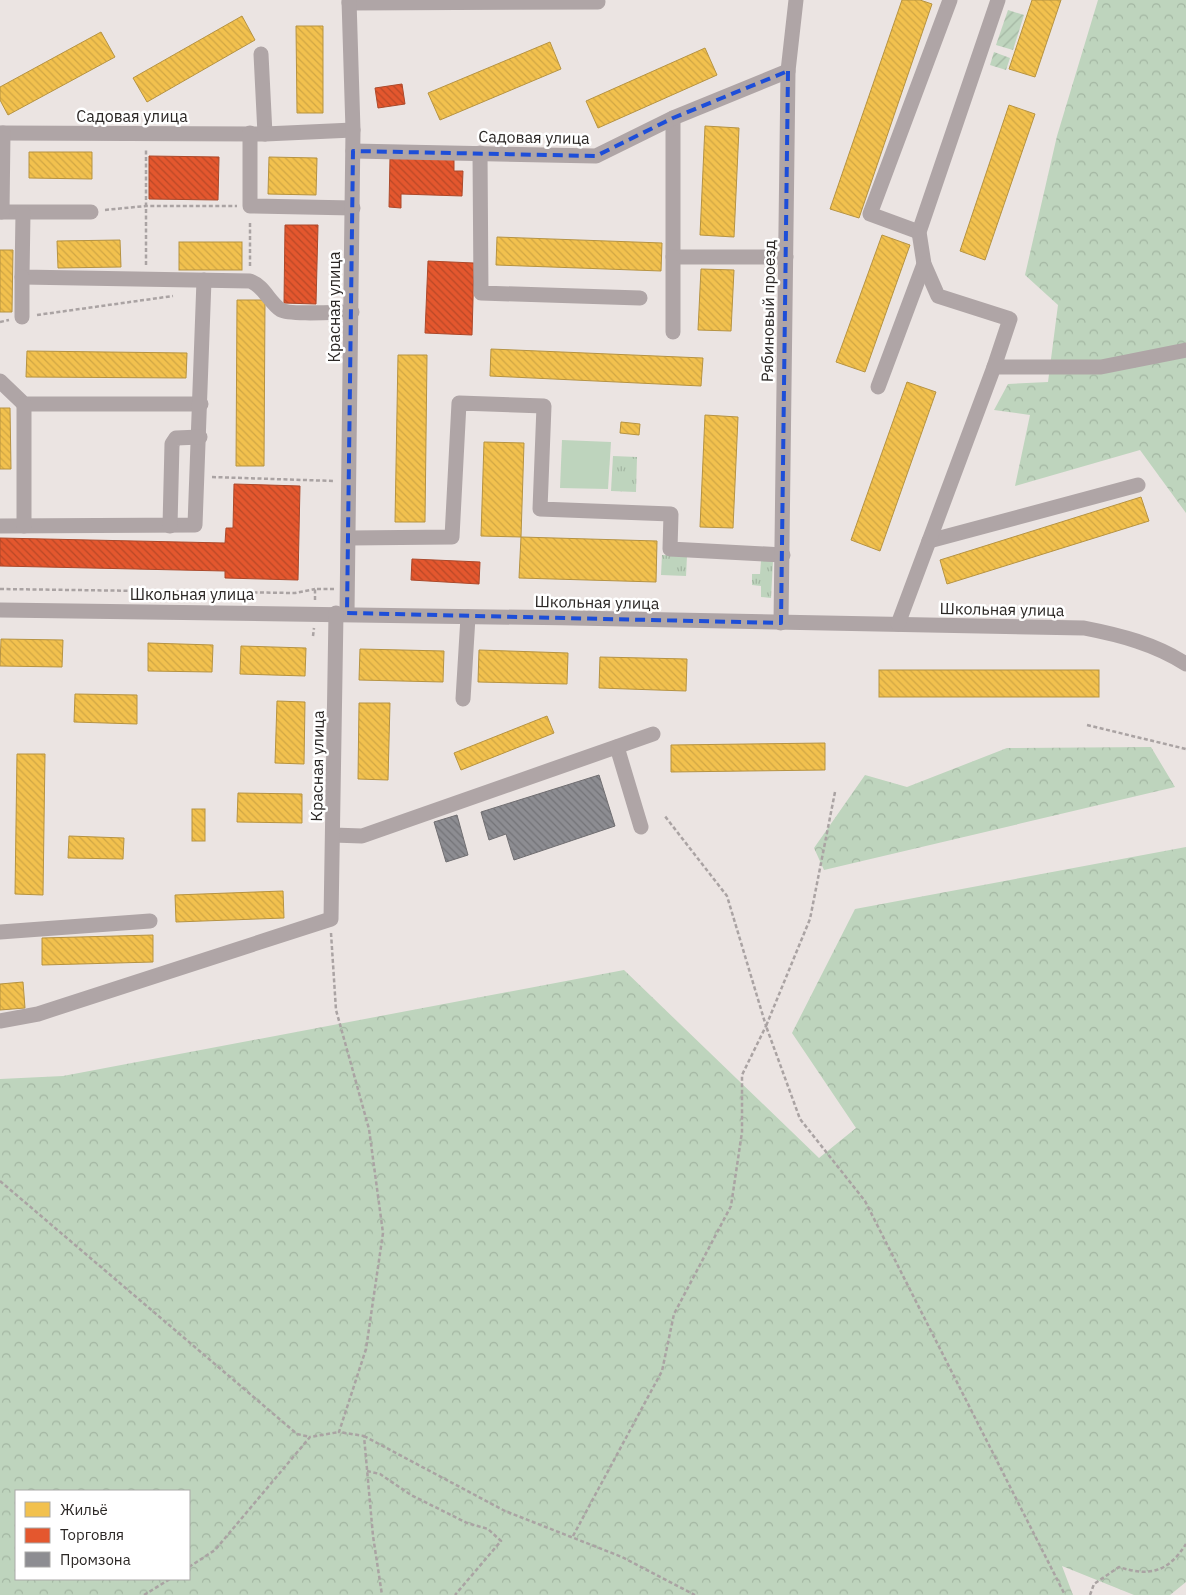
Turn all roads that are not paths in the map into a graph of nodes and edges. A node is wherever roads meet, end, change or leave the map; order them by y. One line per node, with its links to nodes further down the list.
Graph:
1 (796, 0): 7 (street, Рябиновый проезд)
2 (950, 0): 19 (street)
3 (998, 0): 19 (street)
4 (349, 2): 5 (street); 9 (street, Красная улица)
5 (598, 2)
6 (261, 54): 12 (street)
7 (788, 72): 8 (street, Садовая улица); 20 (street, Рябиновый проезд)
8 (673, 118): 14 (street, Садовая улица); 21 (street)
9 (353, 130): 12 (street, Садовая улица); 13 (street, Красная улица)
10 (2, 133): 11 (street, Садовая улица); 16 (street)
11 (250, 134): 12 (street, Садовая улица); 15 (street)
12 (265, 134)
13 (353, 152): 14 (street, Садовая улица); 15 (street, Красная улица)
14 (480, 153): 25 (street)
15 (352, 208): 26 (street, Красная улица)
16 (1, 212): 18 (street)
17 (91, 212): 18 (street)
18 (22, 213): 23 (street)
19 (919, 232): 22 (street)
20 (786, 256): 21 (street); 42 (street, Рябиновый проезд)
21 (672, 257): 28 (street)
22 (924, 264): 30 (street); 32 (street)
23 (22, 277): 24 (street); 27 (street)
24 (204, 280): 26 (street); 34 (street)
25 (640, 298)
26 (352, 312): 40 (street, Красная улица)
27 (22, 317)
28 (673, 332)
29 (1186, 350): 30 (street)
30 (994, 367): 41 (street)
31 (0, 381): 33 (street)
32 (878, 387)
33 (24, 404): 34 (street); 38 (street)
34 (201, 404): 35 (street)
35 (200, 437): 39 (street); 39 (street)
36 (1138, 485): 41 (street)
37 (0, 526): 38 (street)
38 (24, 526): 39 (street)
39 (170, 526)
40 (349, 538): 42 (street); 44 (street, Красная улица)
41 (929, 541): 47 (street)
42 (783, 555): 46 (street, Рябиновый проезд)
43 (0, 610): 44 (street, Школьная улица)
44 (342, 613): 45 (street, Школьная улица); 53 (street, Красная улица)
45 (468, 617): 46 (street, Школьная улица); 49 (street)
46 (781, 623): 47 (street, Школьная улица)
47 (898, 624): 48 (street, Школьная улица)
48 (1186, 664)
49 (463, 699)
50 (653, 734): 51 (street)
51 (617, 747): 52 (street); 53 (street)
52 (642, 827)
53 (333, 835): 56 (street, Красная улица)
54 (150, 921): 55 (street)
55 (0, 932)
56 (0, 1021)

